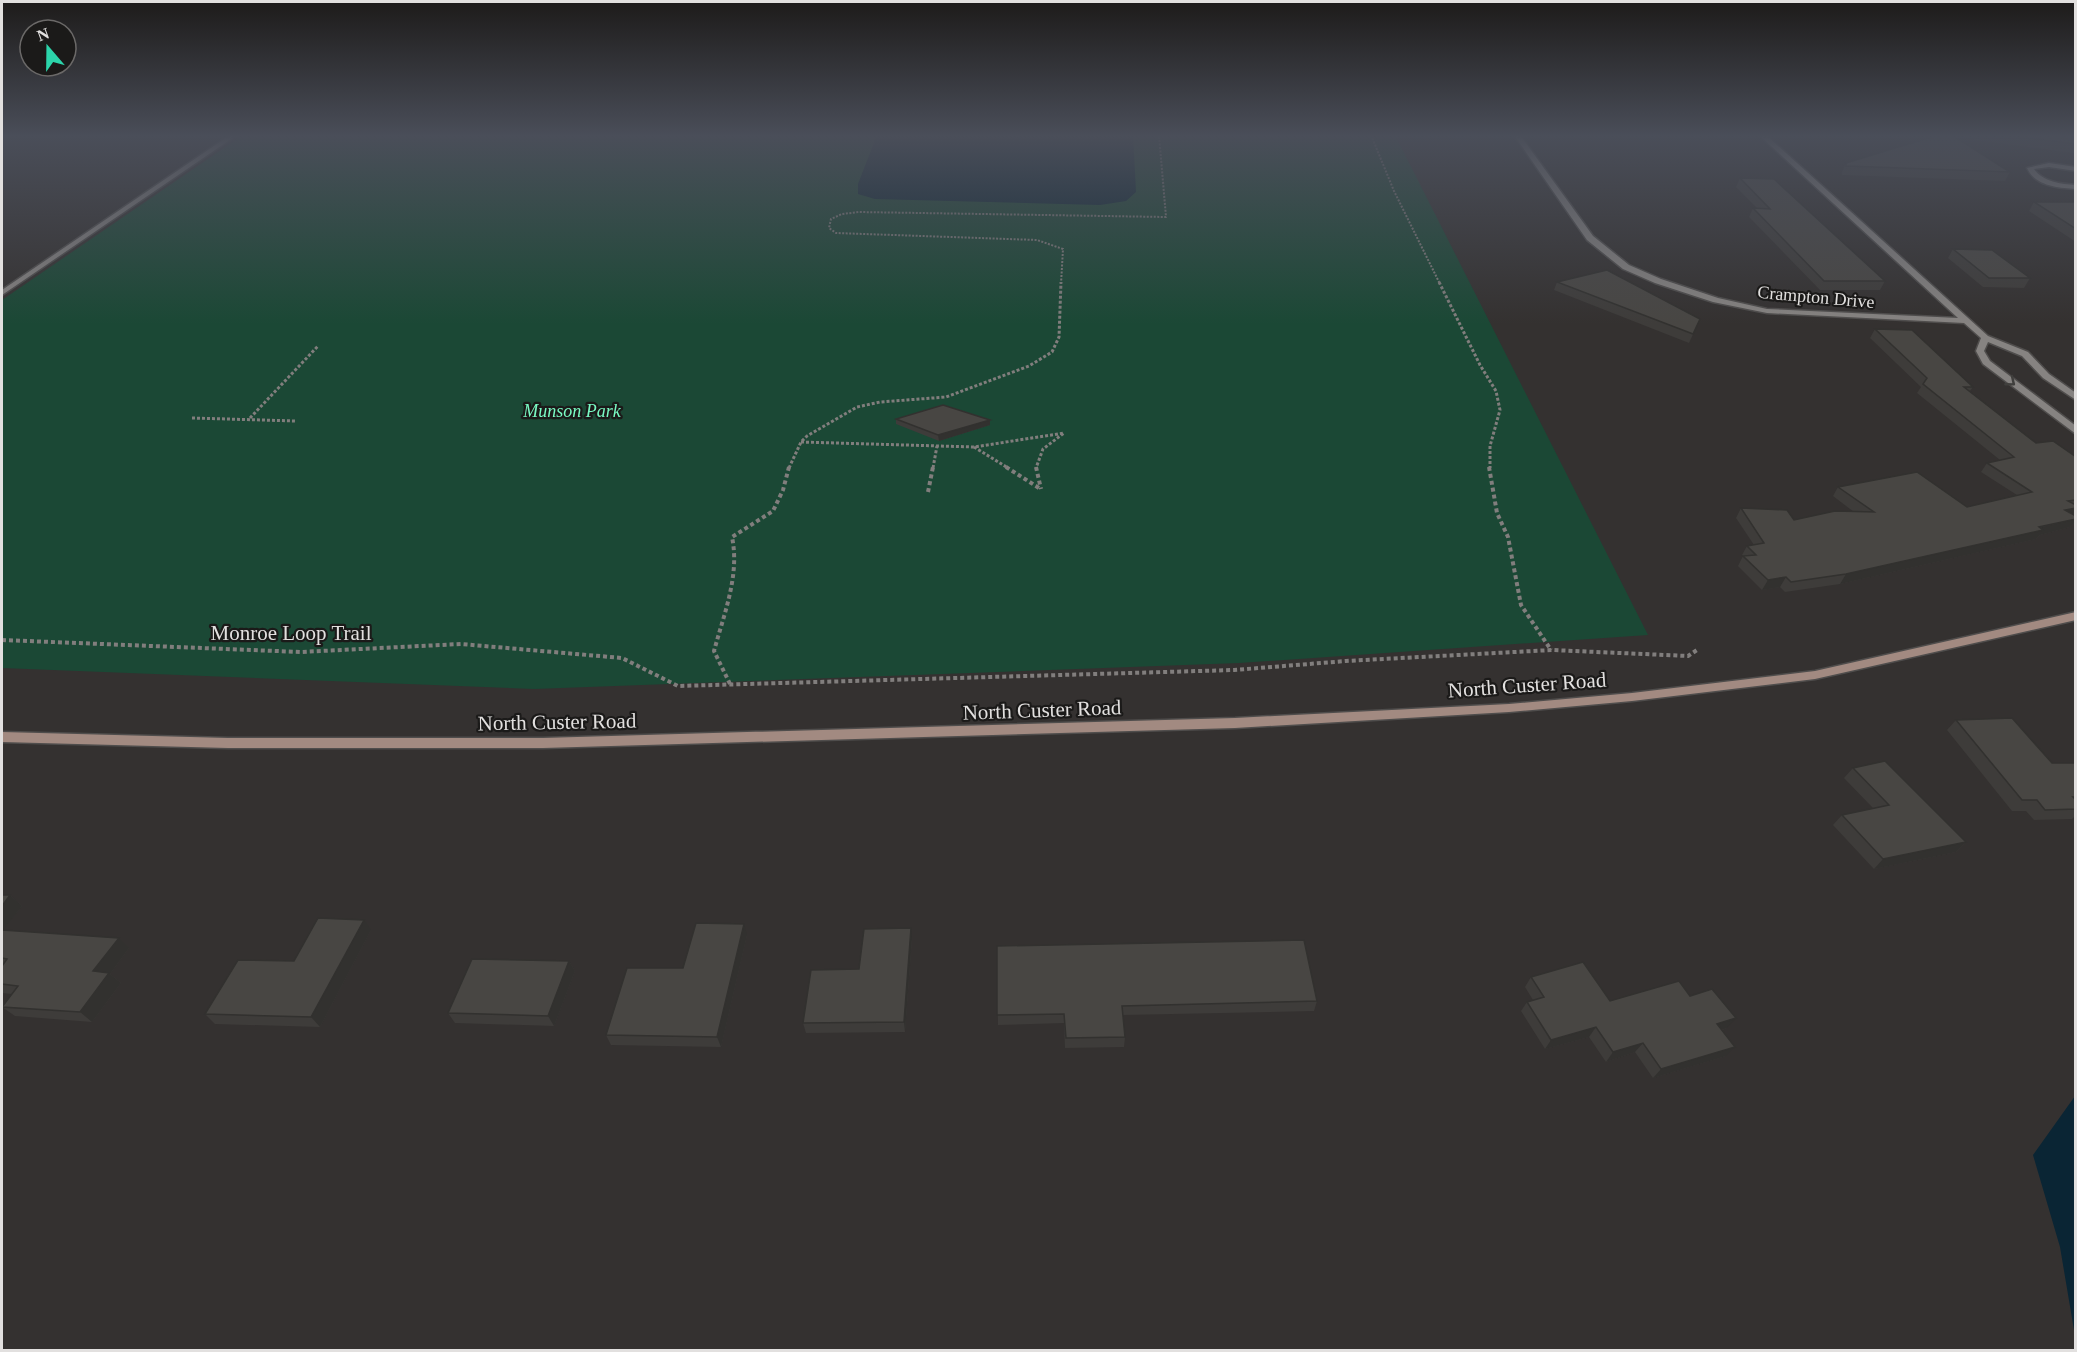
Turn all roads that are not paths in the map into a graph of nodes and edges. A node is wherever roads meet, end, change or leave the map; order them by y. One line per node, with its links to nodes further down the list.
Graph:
1 (141, 198): 4 (street)
2 (1562, 198): 5 (street, Crampton Drive)
3 (1831, 198): 5 (street)
4 (2, 293)
5 (1966, 321): 6 (street)
6 (1985, 338): 7 (street); 8 (street, one-way to 8)
7 (2076, 397)
8 (2076, 431)
9 (2076, 616): 10 (street, North Custer Road)
10 (2, 737)

